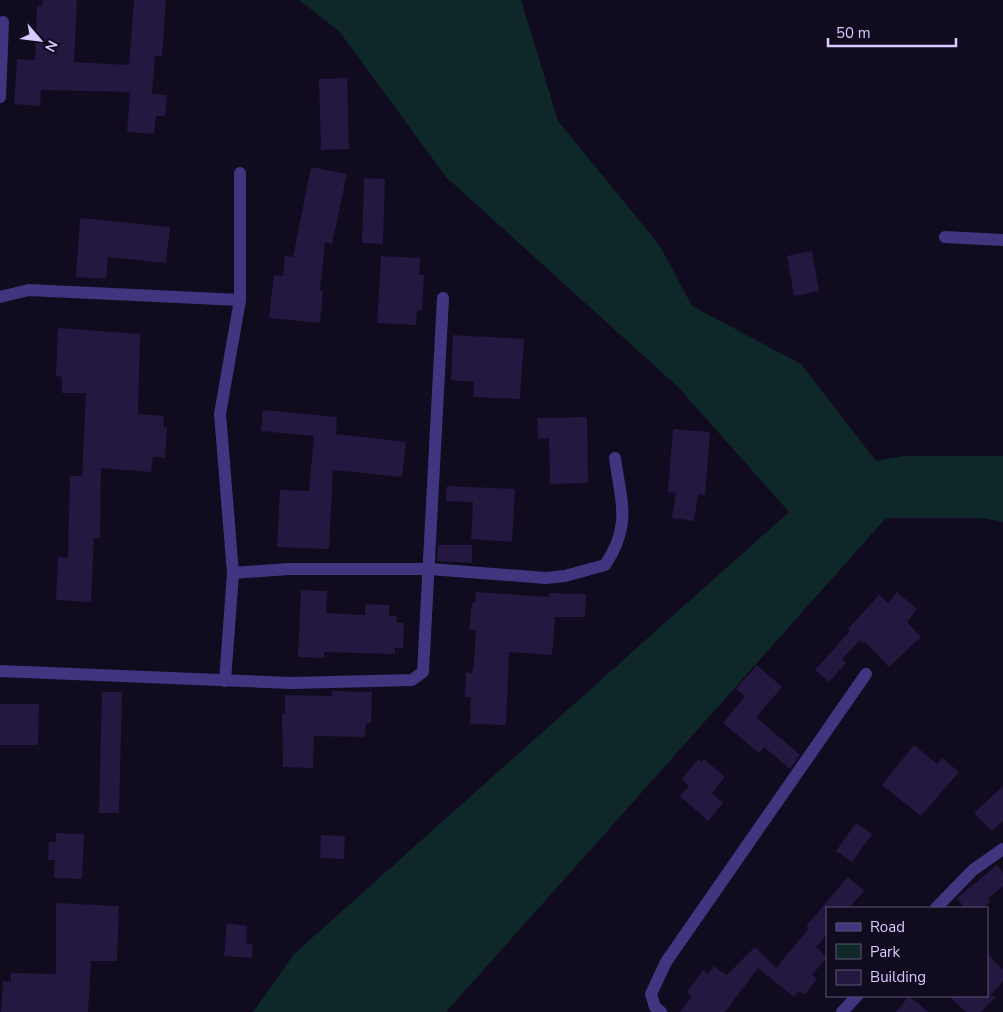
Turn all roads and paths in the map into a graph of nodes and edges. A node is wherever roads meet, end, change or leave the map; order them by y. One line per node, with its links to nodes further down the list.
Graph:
1 (3, 22): 2 (street)
2 (0, 96)
3 (240, 173): 8 (street)
4 (945, 236): 5 (street)
5 (1003, 240)
6 (0, 297): 8 (street)
7 (444, 298): 10 (street)
8 (240, 300): 11 (street)
9 (615, 458): 10 (street)
10 (430, 569): 11 (street); 14 (street)
11 (233, 573): 14 (street)
12 (0, 671): 14 (street)
13 (866, 674): 18 (street)
14 (226, 681)
15 (1003, 848): 16 (street)
16 (937, 907)
17 (856, 997): 19 (street)
18 (661, 1012)
19 (842, 1012)

